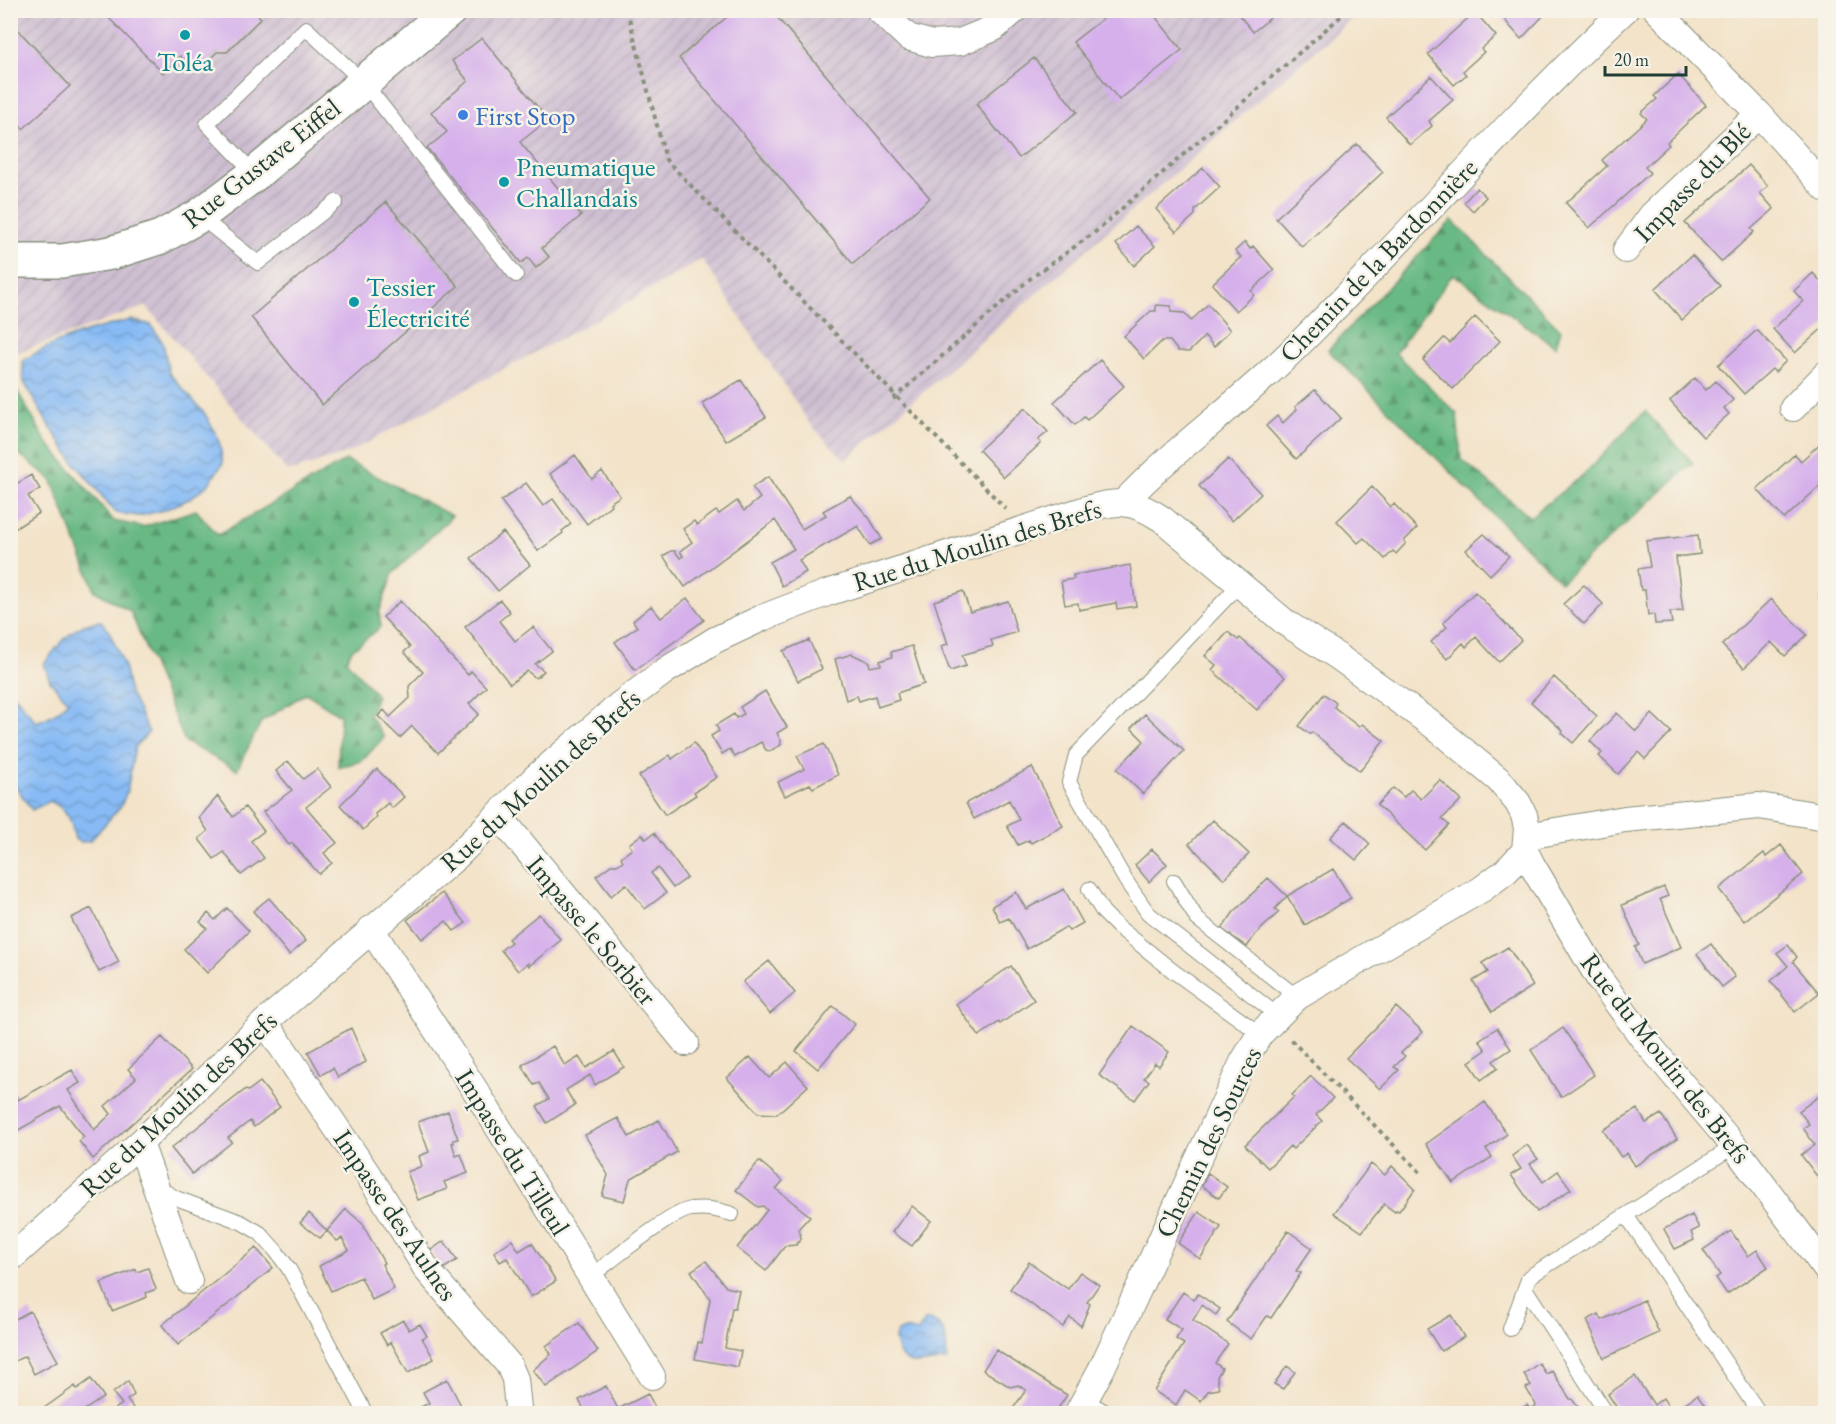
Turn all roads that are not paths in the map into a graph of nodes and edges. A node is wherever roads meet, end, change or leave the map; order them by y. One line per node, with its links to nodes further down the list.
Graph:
1 (450, 10): 6 (street, Rue Gustave Eiffel)
2 (879, 10): 3 (street)
3 (1015, 10)
4 (1625, 10): 17 (street, Chemin de la Bardonnière)
5 (1657, 10): 7 (street)
6 (363, 83): 8 (street, Rue Gustave Eiffel); 8 (lane); 14 (lane)
7 (1759, 114): 9 (street); 12 (street, Impasse du Blé)
8 (255, 174): 11 (street, Rue Gustave Eiffel)
9 (1826, 189)
10 (336, 202): 11 (lane)
11 (199, 216): 13 (street, Rue Gustave Eiffel)
12 (1626, 250)
13 (10, 261)
14 (516, 275)
15 (1826, 374): 16 (street)
16 (1793, 408)
17 (1125, 501): 18 (street, Rue du Moulin des Brefs); 19 (street, Rue du Moulin des Brefs)
18 (1240, 584): 21 (street, Rue du Moulin des Brefs); 27 (lane)
19 (499, 816): 24 (street, Rue du Moulin des Brefs); 28 (street, Impasse le Sorbier)
20 (1826, 817): 21 (street)
21 (1526, 843): 25 (street, Chemin des Sources); 30 (street, Rue du Moulin des Brefs)
22 (1174, 881): 25 (lane)
23 (1089, 889): 27 (lane)
24 (371, 929): 26 (street, Rue du Moulin des Brefs); 36 (street, Impasse du Tilleul)
25 (1297, 997): 27 (street, Chemin des Sources)
26 (265, 1022): 29 (street, Rue du Moulin des Brefs); 42 (street, Impasse des Aulnes)
27 (1270, 1023): 41 (street, Chemin des Sources)
28 (686, 1043)
29 (140, 1143): 31 (street); 34 (street, Rue du Moulin des Brefs)
30 (1734, 1146): 33 (lane); 35 (street, Rue du Moulin des Brefs)
31 (156, 1186): 37 (street); 43 (lane)
32 (732, 1215): 36 (lane)
33 (1626, 1215): 38 (lane); 46 (lane)
34 (10, 1259)
35 (1826, 1269)
36 (590, 1277): 40 (street, Impasse du Tilleul)
37 (189, 1281)
38 (1525, 1288): 39 (lane); 45 (lane)
39 (1510, 1329)
40 (652, 1376)
41 (1081, 1406): 44 (lane)
42 (518, 1408)
43 (366, 1413)
44 (1108, 1413)
45 (1607, 1413)
46 (1760, 1413)

